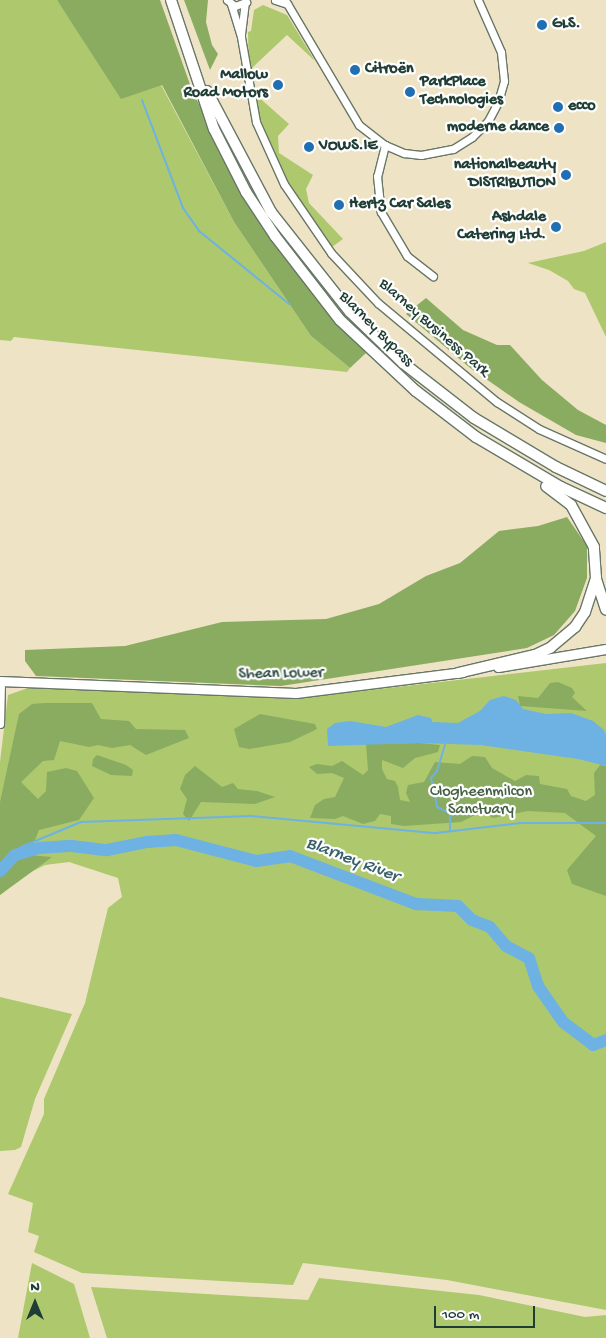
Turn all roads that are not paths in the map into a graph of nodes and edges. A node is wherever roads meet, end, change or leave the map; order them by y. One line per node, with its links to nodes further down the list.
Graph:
1 (171, 0): 8 (highway, Blarney Bypass)
2 (275, 0): 6 (street)
3 (478, 0): 9 (street)
4 (248, 1): 5 (street); 7 (street)
5 (229, 2): 7 (street, Blarney Business Park)
6 (288, 3): 9 (street)
7 (241, 37): 12 (street, Blarney Business Park)
8 (194, 66): 11 (highway, Blarney Bypass); 13 (highway, Blarney Bypass)
9 (385, 145): 10 (street)
10 (433, 276)
11 (476, 437): 14 (highway, Blarney Bypass); 15 (highway)
12 (606, 459)
13 (606, 491)
14 (606, 508)
15 (596, 578): 16 (highway); 20 (highway)
16 (606, 609)
17 (606, 649): 19 (main road, Shean Lower)
18 (606, 656): 19 (main road, Shean Lower)
19 (560, 659): 20 (main road, Shean Lower)
20 (458, 673): 21 (main road, Shean Lower)
21 (0, 682): 22 (street, Shean Lower)
22 (0, 724)

